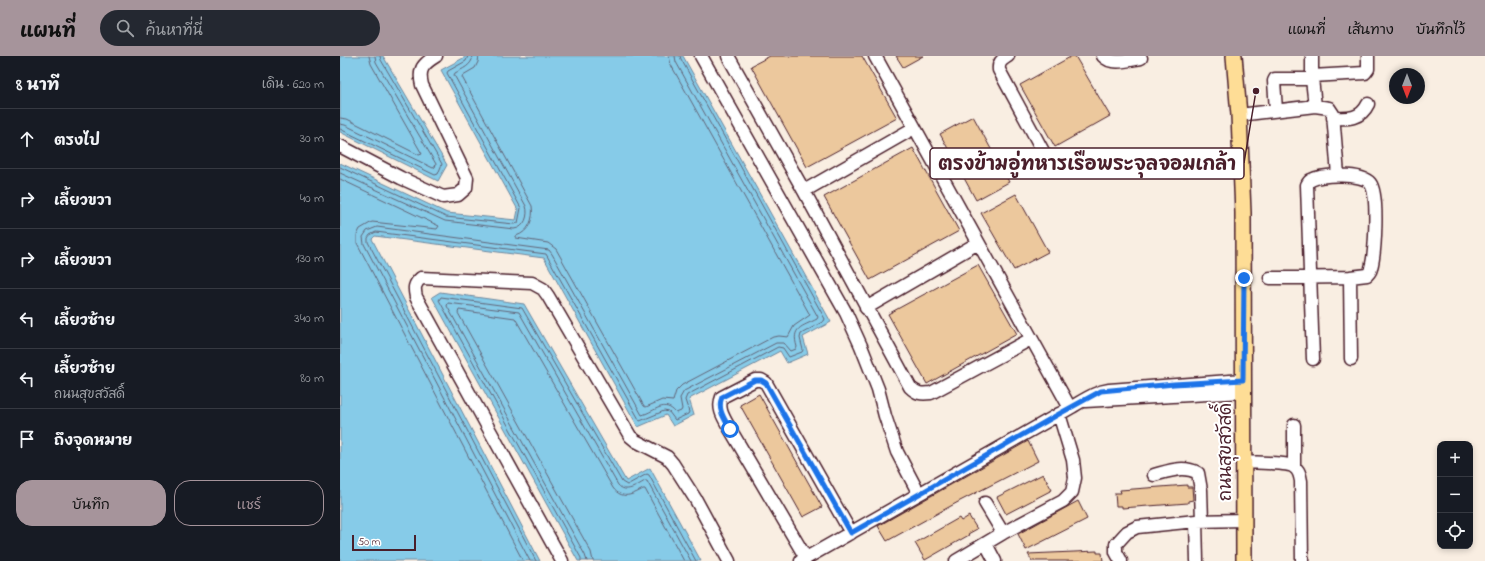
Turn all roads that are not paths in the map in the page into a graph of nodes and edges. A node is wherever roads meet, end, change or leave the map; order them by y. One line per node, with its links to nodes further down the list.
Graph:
1 (436, 56): 18 (street)
2 (701, 56): 37 (street)
3 (728, 56): 21 (street)
4 (875, 56): 17 (street)
5 (1008, 56): 19 (street)
6 (1103, 56): 10 (street)
7 (1234, 56): 15 (main road, ถนนสุขสวัสดิ์)
8 (1312, 56): 11 (street)
9 (1368, 56): 11 (street)
10 (1141, 58)
11 (1312, 77): 13 (street); 14 (street)
12 (1368, 104): 16 (street)
13 (1315, 106): 14 (street); 16 (street)
14 (1273, 111): 15 (street)
15 (1246, 114): 30 (main road, ถนนสุขสวัสดิ์)
16 (1333, 118): 20 (street)
17 (914, 128): 21 (street); 22 (street)
18 (340, 146)
19 (1044, 153)
20 (1338, 175): 23 (street); 24 (street)
21 (804, 191): 26 (street)
22 (978, 242): 26 (street); 27 (street)
23 (1310, 277): 24 (street); 25 (street); 28 (street)
24 (1350, 277): 29 (street)
25 (1270, 278)
26 (866, 308): 27 (street)
27 (1031, 339): 31 (street)
28 (1313, 359)
29 (1351, 359)
30 (1243, 386): 31 (street); 34 (main road, ถนนสุขสวัสดิ์)
31 (1070, 408): 32 (street)
32 (1059, 414): 37 (street); 42 (street)
33 (1294, 425): 35 (street)
34 (1244, 462): 35 (street); 39 (main road, ถนนสุขสวัสดิ์)
35 (1294, 467): 52 (street)
36 (1154, 475): 40 (street)
37 (919, 494): 41 (street)
38 (985, 503): 42 (street)
39 (1244, 520): 40 (street); 51 (main road, ถนนสุขสวัสดิ์)
40 (1199, 521): 49 (street); 50 (street)
41 (851, 533): 44 (street); 44 (street)
42 (1003, 533): 43 (street)
43 (986, 544): 47 (street); 48 (street)
44 (804, 559)
45 (562, 561): 46 (street)
46 (729, 561)
47 (956, 561)
48 (995, 561)
49 (1121, 561)
50 (1197, 561)
51 (1244, 561)
52 (1302, 561)

